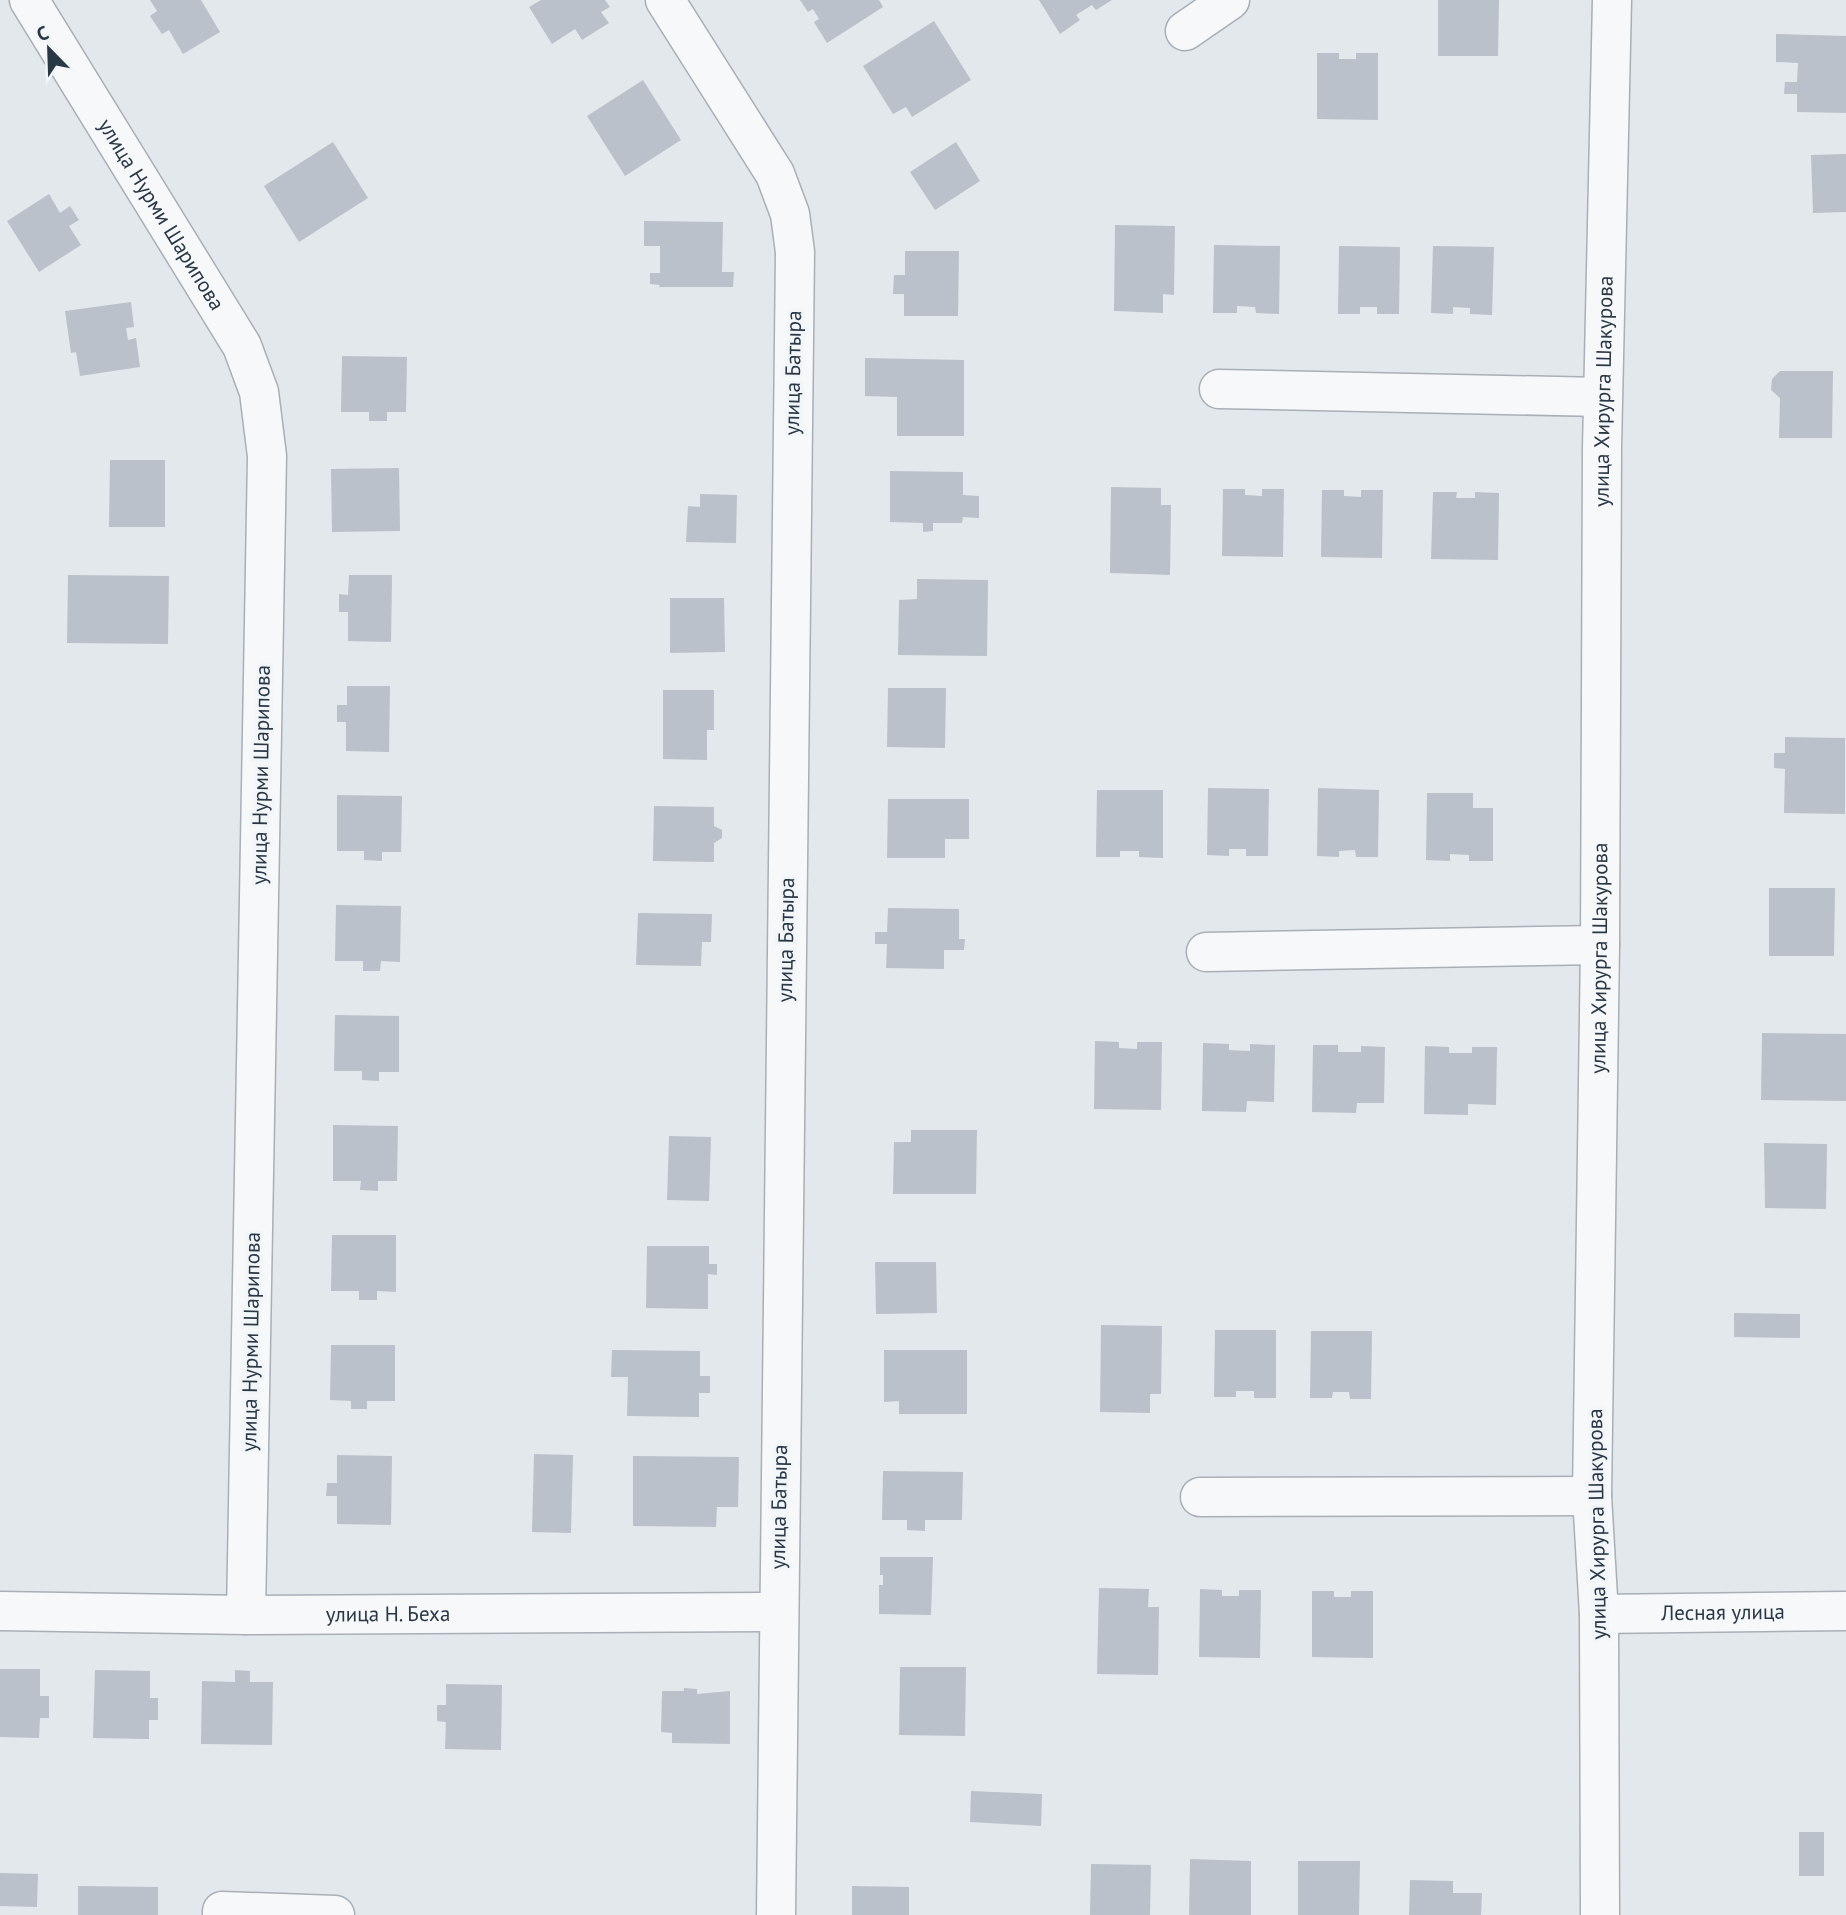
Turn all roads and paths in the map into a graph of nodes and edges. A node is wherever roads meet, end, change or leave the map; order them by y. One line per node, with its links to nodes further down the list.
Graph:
1 (29, 0): 16 (street, улица Нурми Шарипова)
2 (665, 0): 14 (street, улица Батыра)
3 (1230, 0): 5 (street)
4 (1612, 0): 7 (street, улица Хирурга Шакурова)
5 (1185, 31)
6 (1219, 389): 7 (street)
7 (1602, 397): 8 (street, улица Хирурга Шакурова)
8 (1600, 945): 9 (street); 10 (street, улица Хирурга Шакурова)
9 (1206, 952)
10 (1592, 1496): 11 (street); 15 (street, улица Хирурга Шакурова)
11 (1200, 1497)
12 (0, 1611): 16 (street, улица Н. Беха)
13 (1846, 1611): 15 (street, Лесная улица)
14 (778, 1612): 16 (street, улица Н. Беха); 19 (street, улица Батыра)
15 (1599, 1614): 20 (street, улица Хирурга Шакурова)
16 (246, 1615)
17 (222, 1915): 18 (street)
18 (335, 1915)
19 (776, 1915)
20 (1600, 1915)

